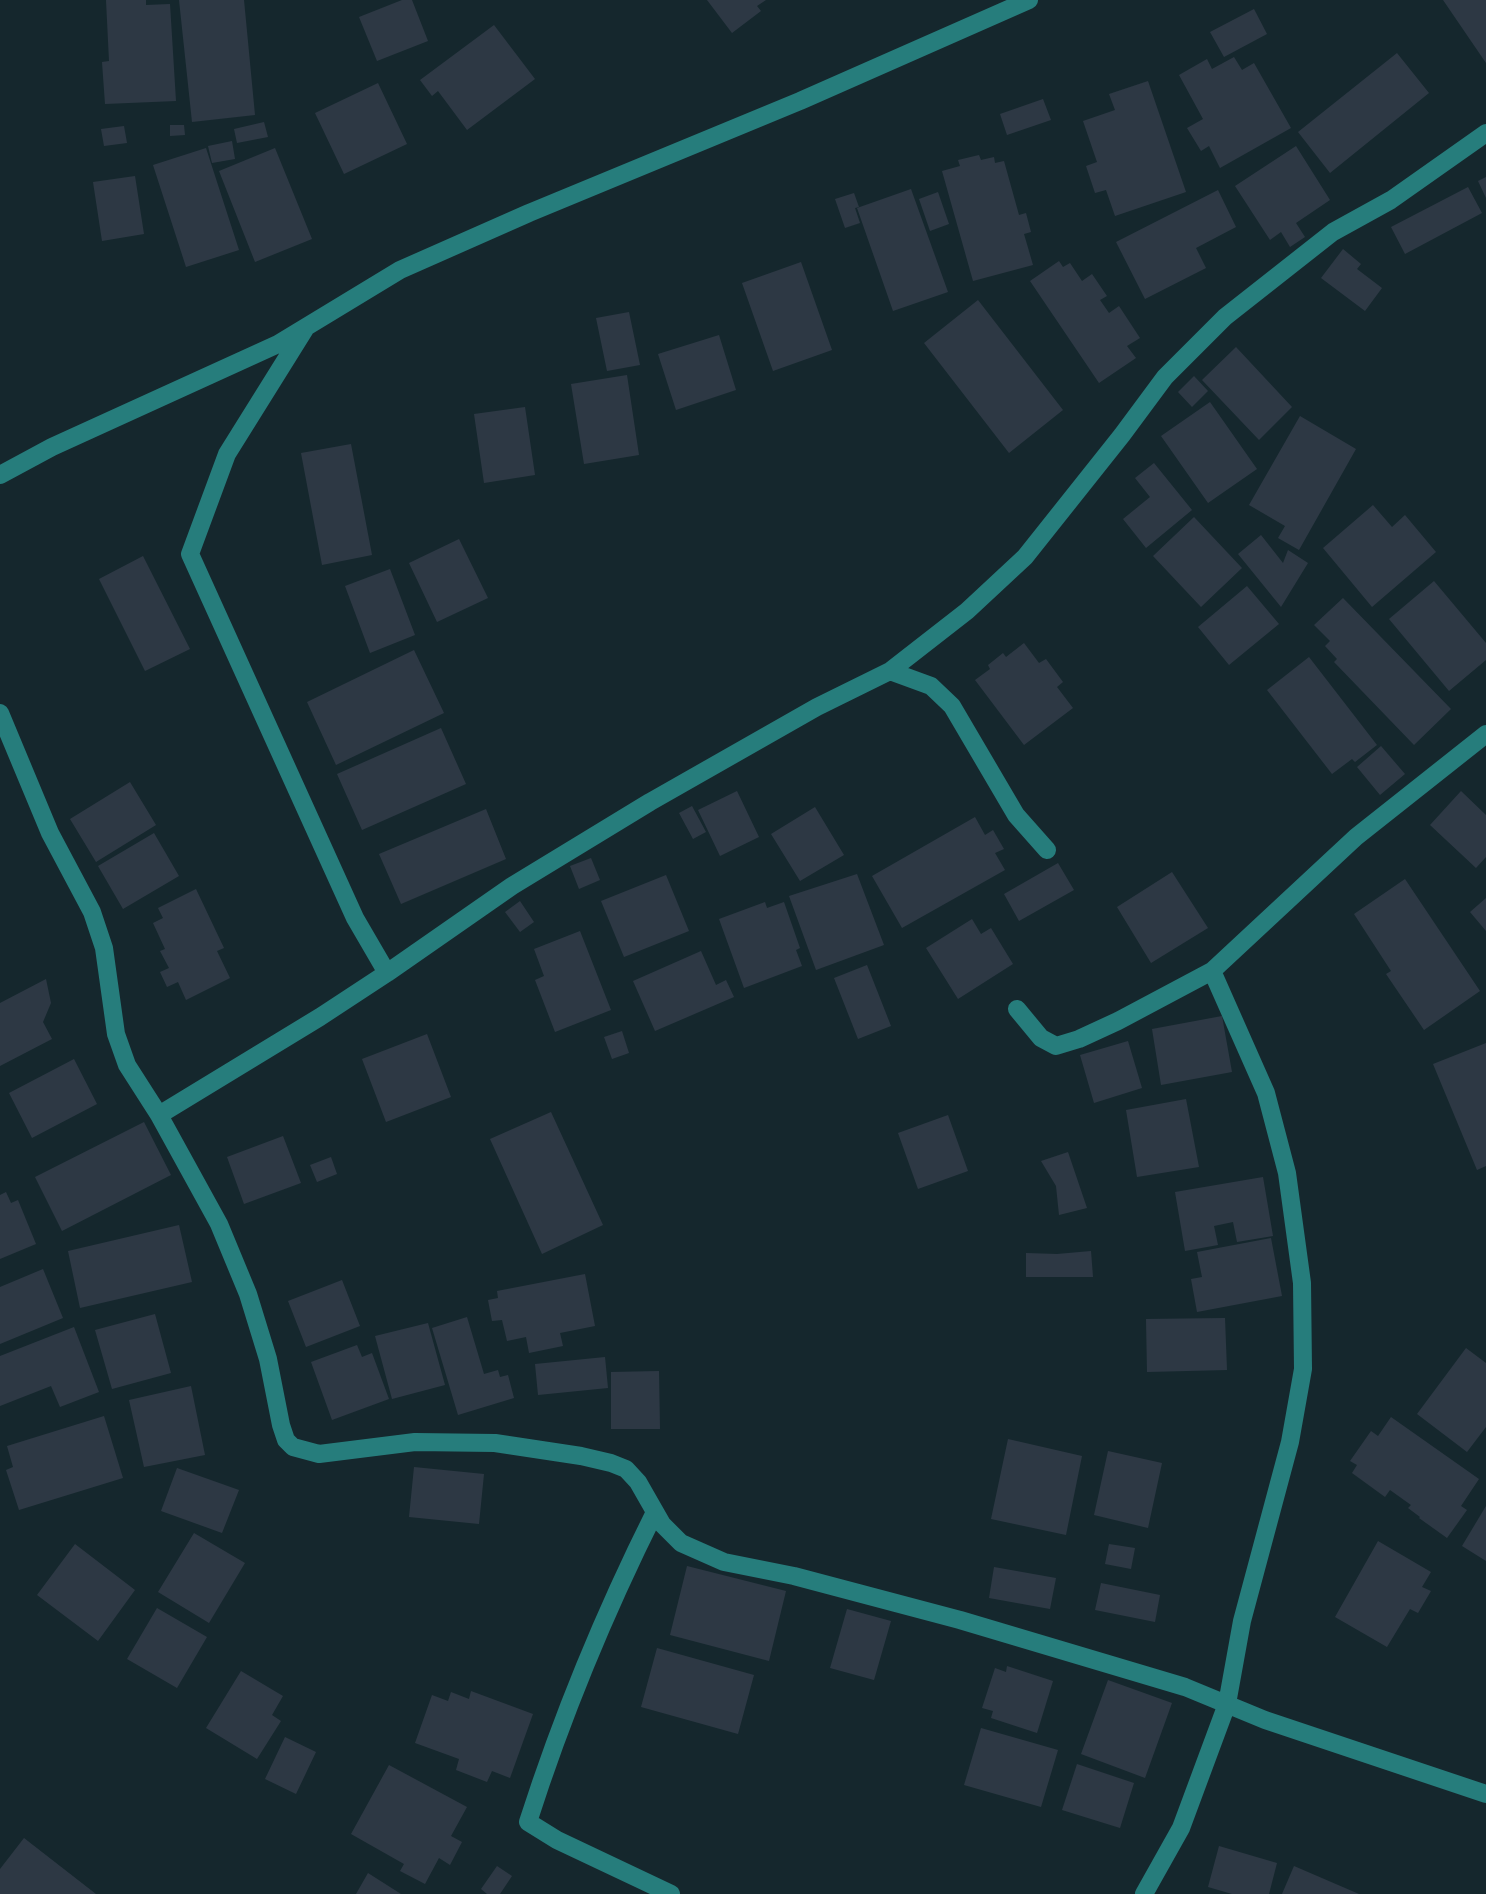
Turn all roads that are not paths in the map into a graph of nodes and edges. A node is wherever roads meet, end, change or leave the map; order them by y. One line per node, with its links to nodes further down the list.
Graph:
1 (1028, 0): 3 (street)
2 (1486, 133): 5 (street)
3 (307, 326): 4 (street); 10 (street)
4 (0, 475)
5 (890, 671): 8 (street); 10 (street)
6 (0, 713): 12 (street)
7 (1486, 734): 9 (street)
8 (1046, 850)
9 (1212, 971): 11 (street); 14 (street)
10 (387, 974): 12 (street)
11 (1017, 1009)
12 (159, 1115): 13 (street)
13 (655, 1512): 14 (street); 16 (street)
14 (1227, 1704): 15 (street); 17 (street)
15 (1486, 1794)
16 (671, 1894)
17 (1144, 1894)

